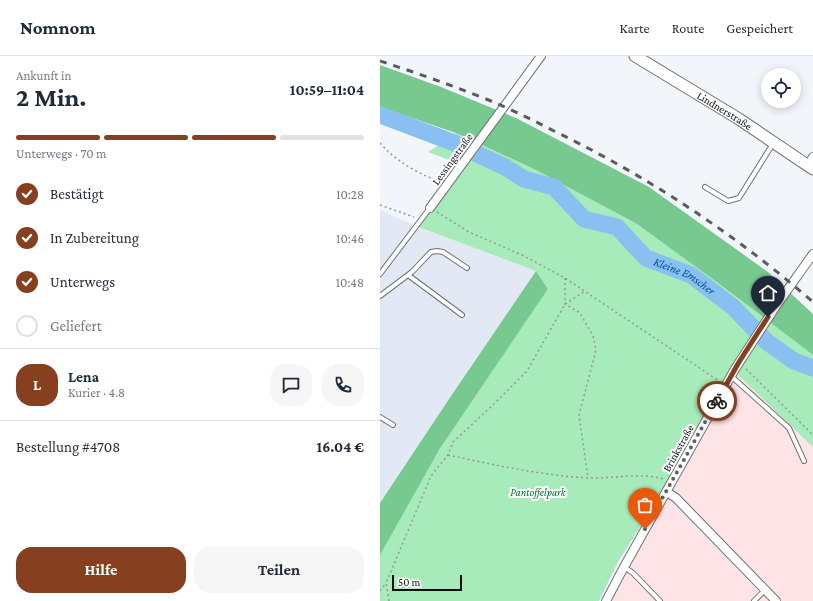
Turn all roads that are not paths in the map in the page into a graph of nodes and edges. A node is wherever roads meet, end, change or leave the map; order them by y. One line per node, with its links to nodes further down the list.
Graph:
1 (541, 56): 6 (street, Lessingstraße)
2 (635, 56): 3 (street, Lindnerstraße)
3 (774, 142): 4 (street, Lindnerstraße); 5 (lane)
4 (811, 164)
5 (705, 187)
6 (430, 208): 9 (lane, Lessingstraße)
7 (813, 254): 13 (street, Brinkstraße)
8 (467, 268): 10 (lane)
9 (380, 274)
10 (408, 275): 11 (lane); 12 (lane)
11 (380, 296)
12 (462, 315)
13 (732, 376): 16 (lane); 17 (street, Brinkstraße)
14 (380, 417): 15 (lane)
15 (393, 425)
16 (804, 462)
17 (667, 492): 18 (street, Brinkstraße); 19 (street)
18 (624, 566): 20 (street, Brinkstraße); 21 (lane)
19 (765, 590): 22 (lane); 23 (street)
20 (606, 601)
21 (660, 601)
22 (754, 601)
23 (776, 601)

